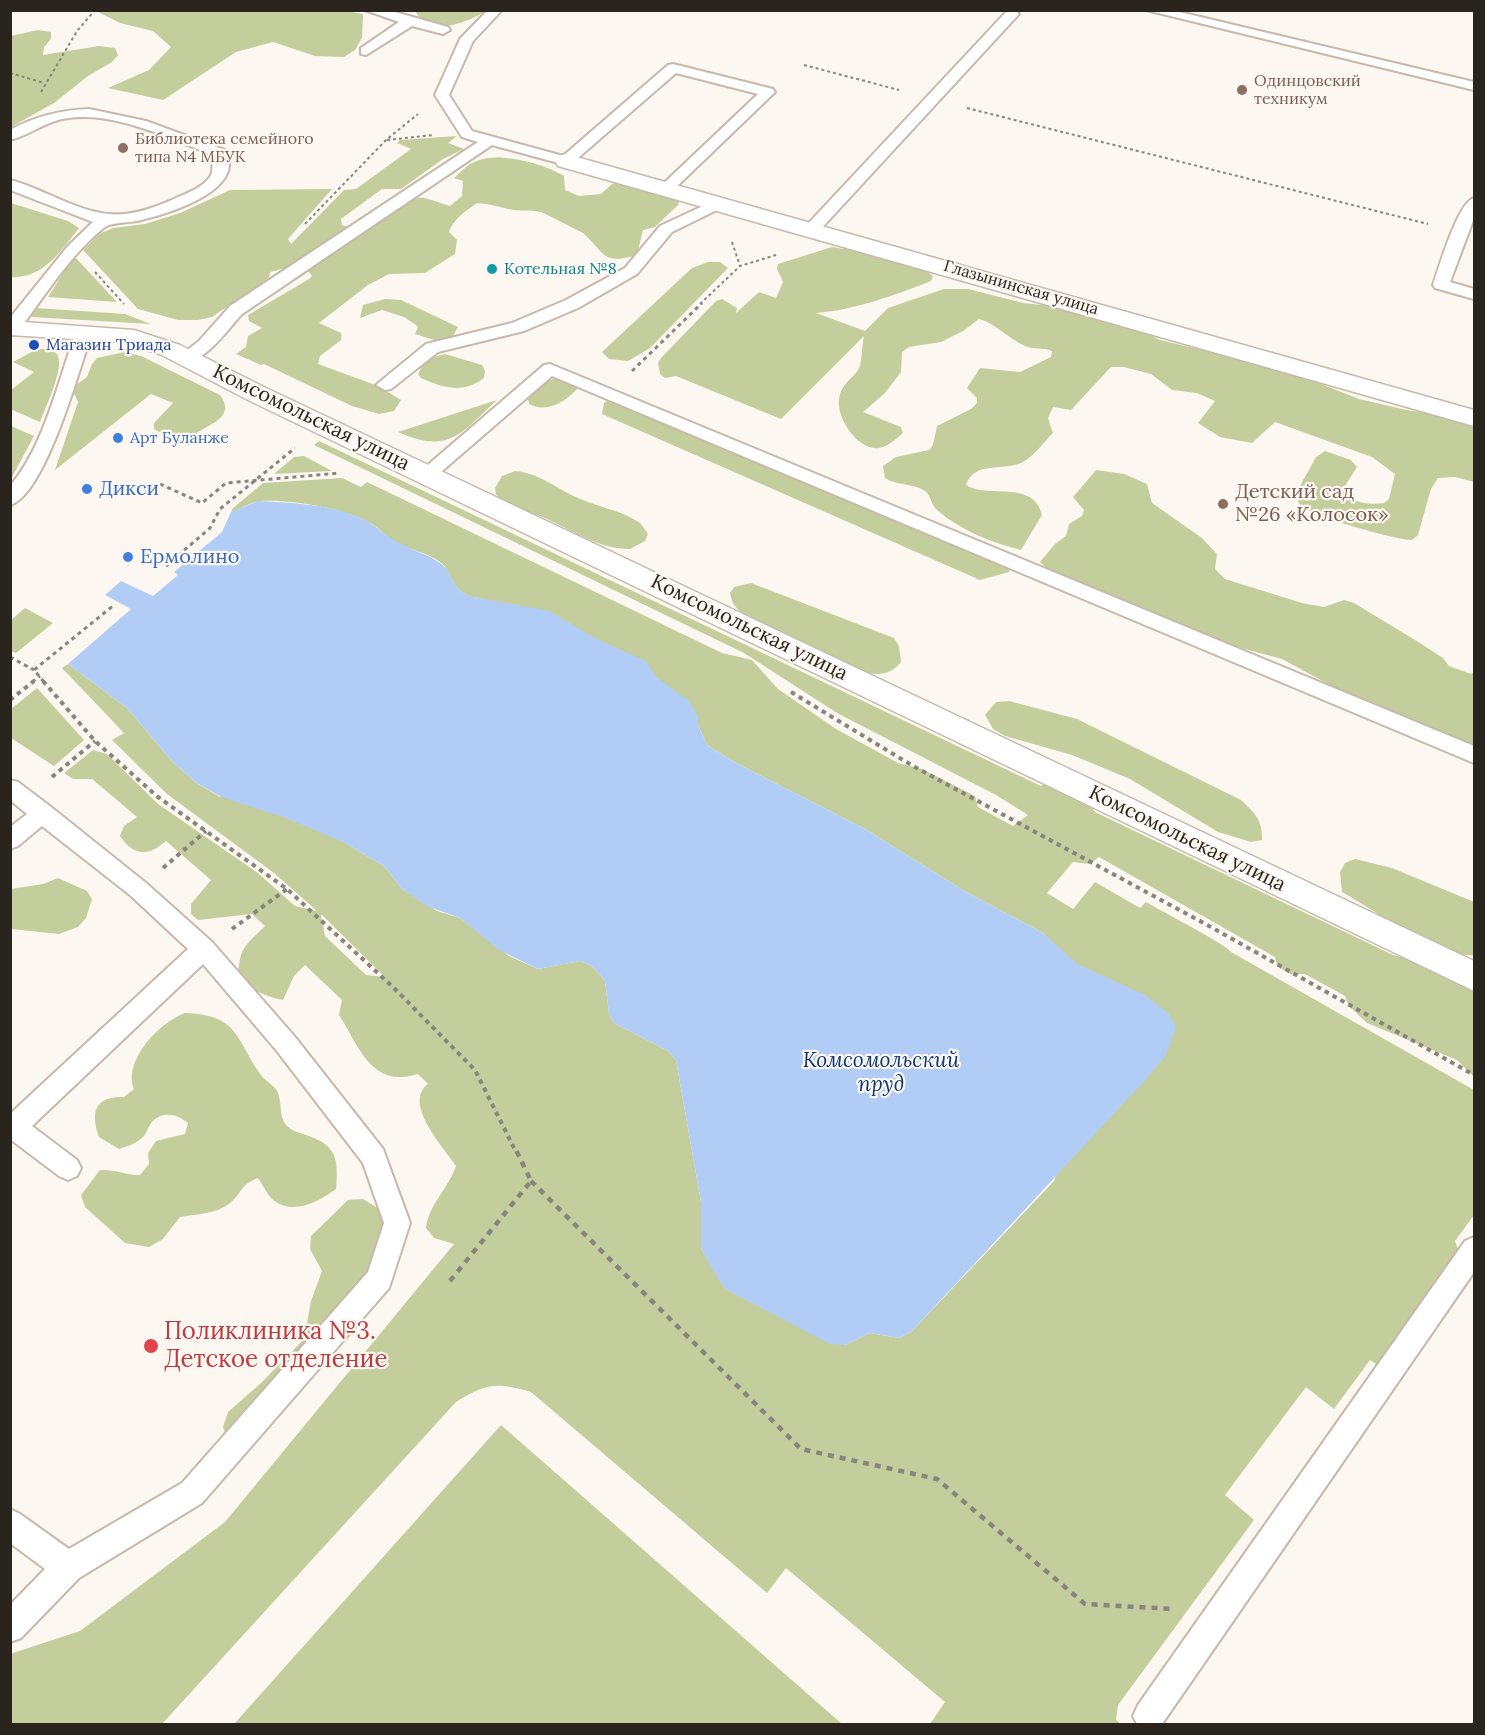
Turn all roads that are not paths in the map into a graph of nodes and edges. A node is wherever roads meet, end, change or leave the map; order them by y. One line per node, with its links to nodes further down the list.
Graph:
1 (371, 10): 5 (lane)
2 (496, 10): 10 (lane)
3 (1152, 10): 8 (lane)
4 (1012, 14): 17 (lane)
5 (410, 21): 6 (lane); 7 (lane)
6 (443, 30)
7 (366, 51)
8 (1474, 86)
9 (10, 136): 16 (lane)
10 (490, 140): 11 (lane); 21 (lane)
11 (566, 161): 13 (street, Глазынинская улица); 13 (lane)
12 (10, 184): 16 (lane)
13 (667, 189): 15 (street, Глазынинская улица)
14 (1474, 203): 18 (lane)
15 (718, 204): 17 (street, Глазынинская улица); 22 (lane)
16 (103, 221): 19 (lane)
17 (823, 232): 23 (street, Глазынинская улица)
18 (1474, 294)
19 (11, 329): 20 (street, Комсомольская улица)
20 (84, 332): 21 (street, Комсомольская улица); 25 (lane)
21 (186, 358): 24 (street, Комсомольская улица)
22 (385, 385)
23 (1474, 418)
24 (428, 474): 26 (lane); 30 (street, Комсомольская улица)
25 (10, 499)
26 (1474, 755)
27 (26, 800): 28 (lane); 29 (lane)
28 (10, 840)
29 (204, 949): 31 (lane); 34 (lane)
30 (1474, 977)
31 (68, 1168)
32 (1474, 1250): 36 (lane)
33 (10, 1524): 34 (lane)
34 (68, 1567): 35 (lane)
35 (10, 1627)
36 (1149, 1716)

